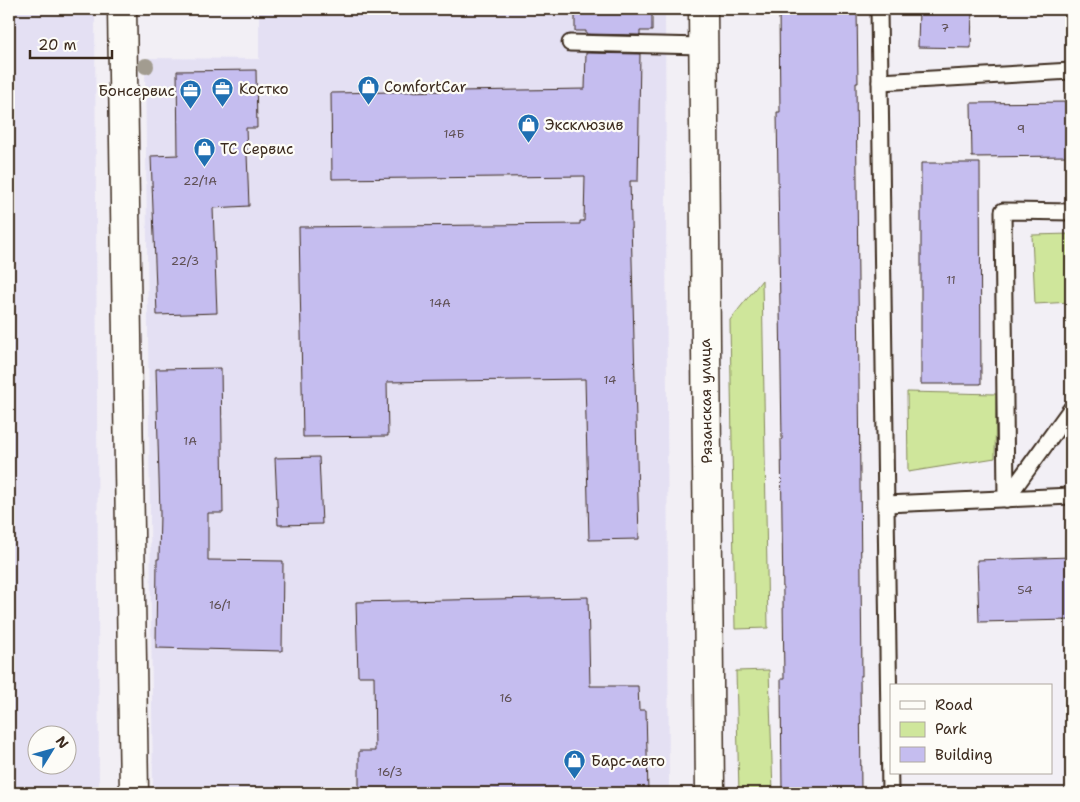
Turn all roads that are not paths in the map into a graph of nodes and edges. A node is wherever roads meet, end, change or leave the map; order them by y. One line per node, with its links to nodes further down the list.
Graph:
1 (122, 9): 13 (street)
2 (703, 9): 5 (street, Рязанская улица)
3 (879, 9): 7 (lane)
4 (570, 43): 5 (lane)
5 (703, 46): 14 (street, Рязанская улица)
6 (1071, 71): 7 (lane)
7 (880, 82): 12 (lane)
8 (1071, 212): 11 (lane)
9 (1071, 409): 11 (lane)
10 (1071, 496): 11 (lane)
11 (1006, 499): 12 (lane)
12 (886, 504): 15 (lane)
13 (134, 793)
14 (710, 793)
15 (890, 793)

